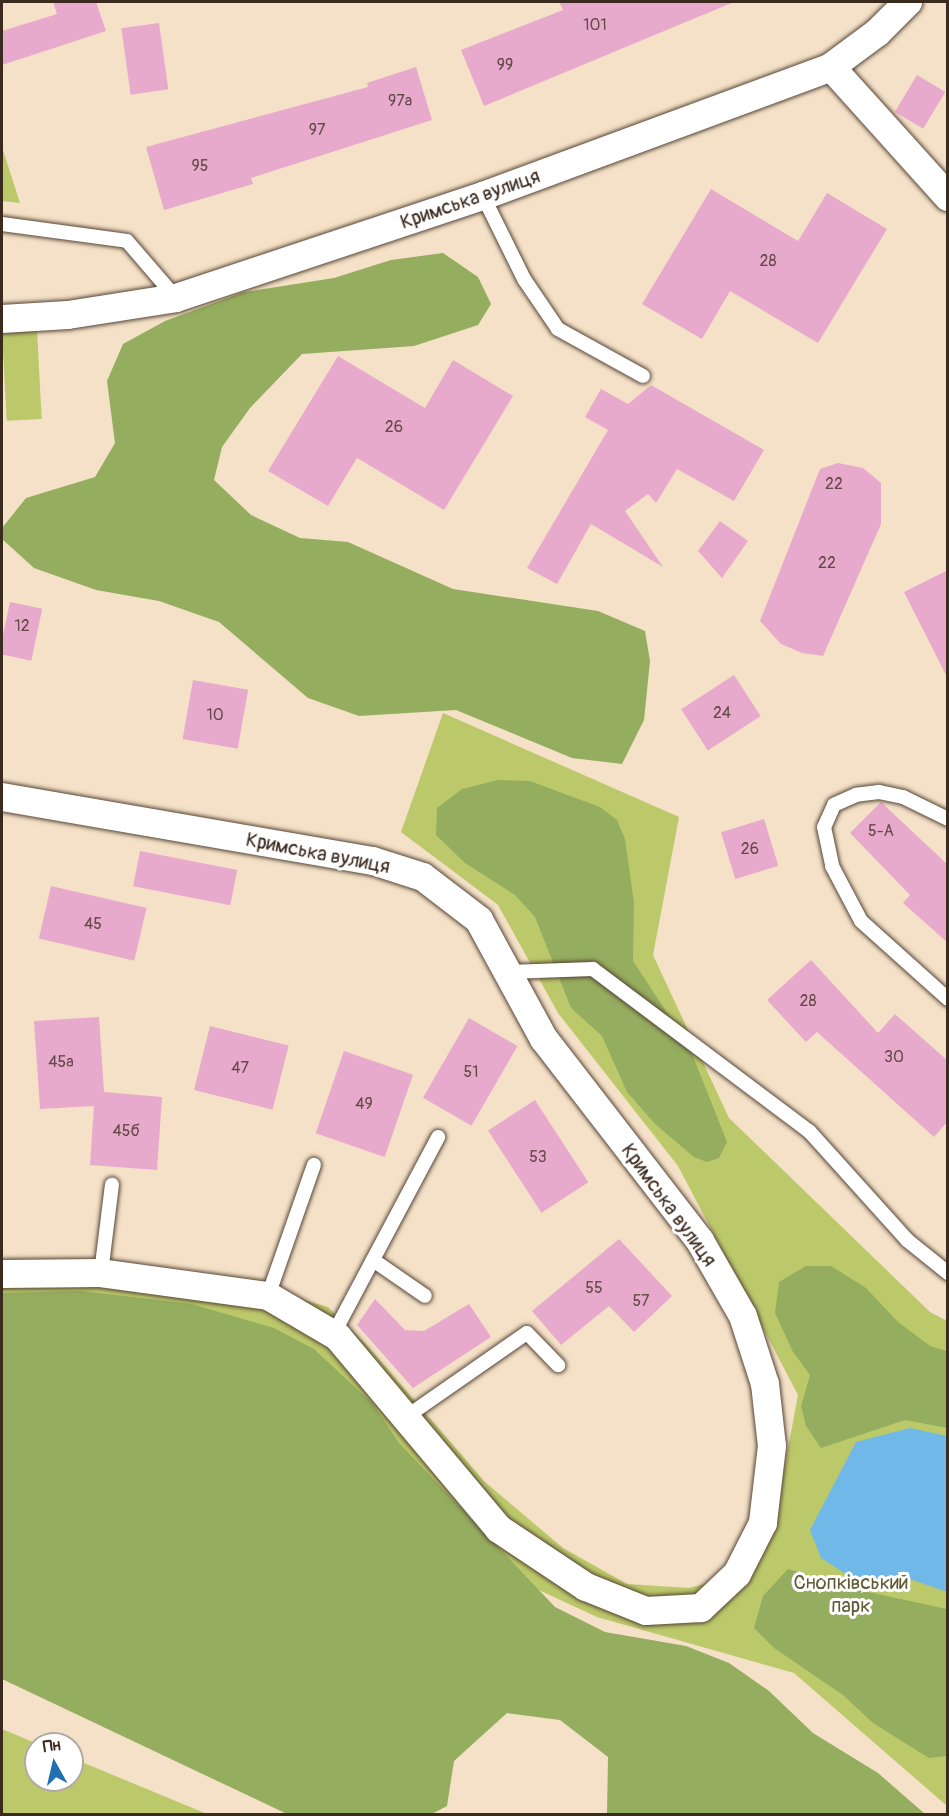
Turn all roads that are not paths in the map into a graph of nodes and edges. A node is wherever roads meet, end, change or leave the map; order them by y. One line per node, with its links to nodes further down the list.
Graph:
1 (908, 2): 2 (street, Кримська вулиця)
2 (831, 67): 3 (street, Кримська вулиця); 4 (street)
3 (483, 196): 6 (street, Кримська вулиця); 8 (lane)
4 (948, 197)
5 (2, 225): 6 (lane)
6 (176, 298): 7 (street, Кримська вулиця)
7 (2, 319)
8 (643, 376)
9 (2, 797): 11 (street, Кримська вулиця)
10 (948, 819): 12 (lane)
11 (508, 972): 18 (lane); 24 (street, Кримська вулиця)
12 (948, 999)
13 (438, 1137): 16 (lane)
14 (314, 1165): 20 (lane)
15 (112, 1185): 17 (lane)
16 (373, 1260): 21 (lane); 22 (lane)
17 (101, 1273): 19 (street, Кримська вулиця); 20 (street, Кримська вулиця)
18 (948, 1273)
19 (2, 1274)
20 (268, 1296): 22 (street, Кримська вулиця)
21 (425, 1296)
22 (333, 1333): 24 (street, Кримська вулиця)
23 (558, 1365): 24 (lane)
24 (406, 1417)

